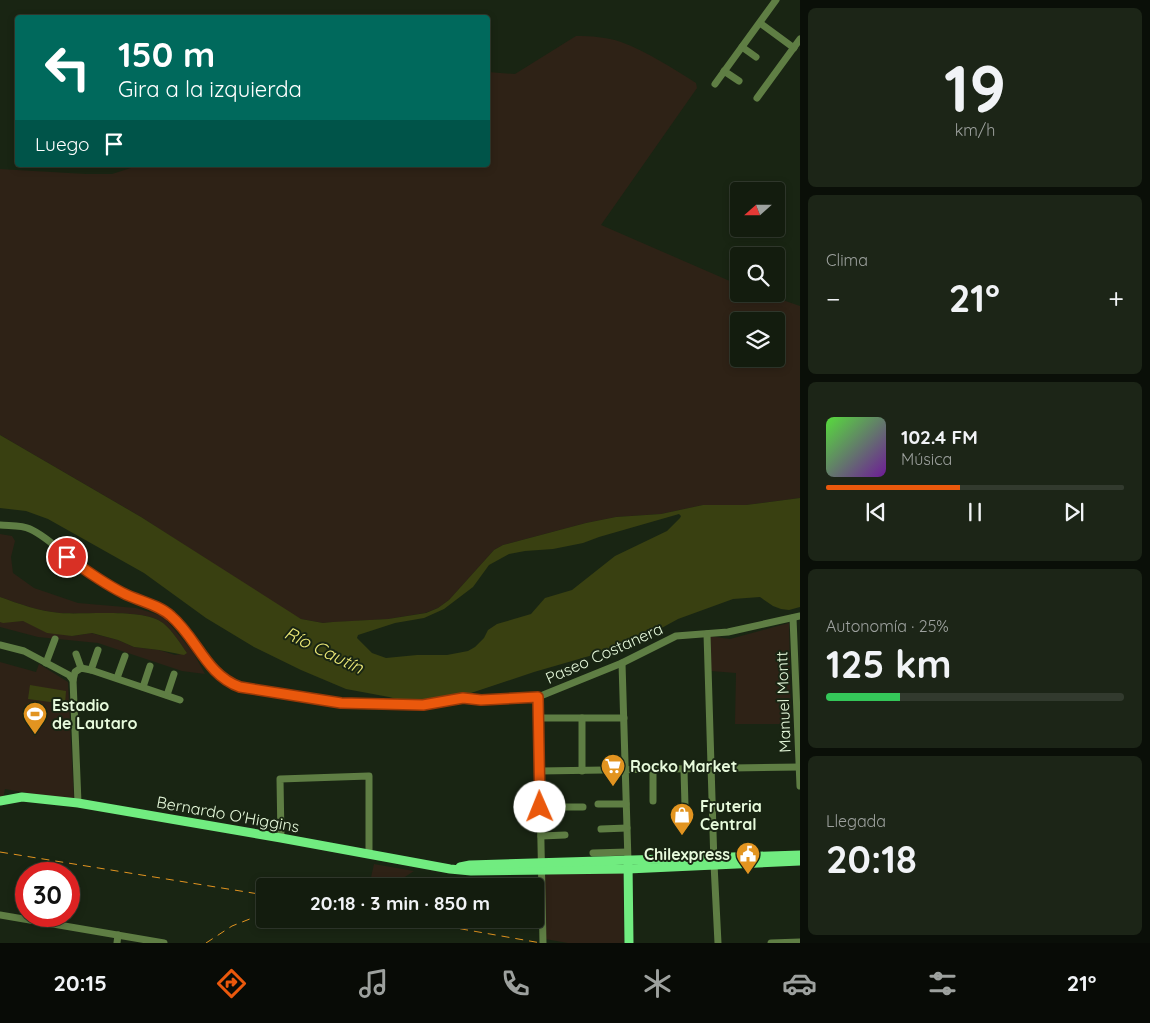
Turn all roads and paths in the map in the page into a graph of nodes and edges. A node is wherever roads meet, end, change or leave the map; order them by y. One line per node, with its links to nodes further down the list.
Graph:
1 (776, 0): 2 (street)
2 (760, 23): 4 (street); 5 (street)
3 (800, 39): 5 (street)
4 (742, 47): 6 (street); 7 (street)
5 (794, 48): 10 (street)
6 (756, 57)
7 (724, 71): 8 (street); 9 (street)
8 (740, 82)
9 (715, 84)
10 (757, 98)
11 (0, 525): 29 (street, Paseo Costanera)
12 (796, 617): 13 (street, Paseo Costanera); 34 (street, Manuel Montt)
13 (707, 634): 20 (street, Paseo Costanera); 35 (street)
14 (54, 639): 19 (street)
15 (0, 645): 19 (street)
16 (98, 650): 23 (street)
17 (76, 654): 22 (street)
18 (125, 656): 25 (street)
19 (46, 663): 26 (street)
20 (622, 663): 29 (street, Paseo Costanera); 33 (street)
21 (150, 666): 27 (street)
22 (81, 668): 23 (street); 26 (street)
23 (91, 670): 25 (street)
24 (174, 674): 28 (street)
25 (117, 678): 27 (street)
26 (73, 680): 44 (street)
27 (143, 687): 28 (street)
28 (166, 695): 30 (street)
29 (538, 697): 31 (street)
30 (180, 700)
31 (539, 718): 32 (street); 38 (street)
32 (582, 718): 33 (street); 39 (street)
33 (624, 718): 40 (street)
34 (800, 767): 35 (street); 41 (street, Manuel Montt)
35 (710, 769): 37 (street); 59 (street)
36 (653, 770): 37 (street); 40 (street); 43 (street)
37 (684, 770): 47 (street)
38 (540, 771): 39 (street); 48 (street)
39 (582, 771): 40 (street)
40 (625, 771): 46 (street)
41 (800, 786)
42 (0, 801): 44 (main road, Bernardo O'Higgins)
43 (653, 801)
44 (78, 803): 54 (main road, Bernardo O'Higgins)
45 (598, 804): 46 (street)
46 (626, 804): 51 (street)
47 (685, 806)
48 (540, 807): 49 (street); 53 (street)
49 (583, 807)
50 (600, 828): 51 (street)
51 (627, 828): 58 (street)
52 (565, 835): 53 (street)
53 (541, 836): 61 (street)
54 (281, 838): 56 (main road, Bernardo O'Higgins); 56 (street)
55 (593, 852): 58 (street)
56 (369, 854): 61 (main road, Bernardo O'Higgins)
57 (800, 855): 59 (main road, Bernardo O'Higgins)
58 (628, 860): 59 (main road, Bernardo O'Higgins); 61 (main road, Bernardo O'Higgins); 67 (main road)
59 (714, 861): 60 (main road, Bernardo O'Higgins); 68 (street)
60 (800, 861)
61 (542, 867): 66 (street)
62 (0, 916): 63 (street)
63 (117, 939): 65 (street)
64 (800, 942): 69 (street)
65 (164, 943)
66 (543, 943)
67 (629, 943)
68 (718, 943)
69 (771, 943)

